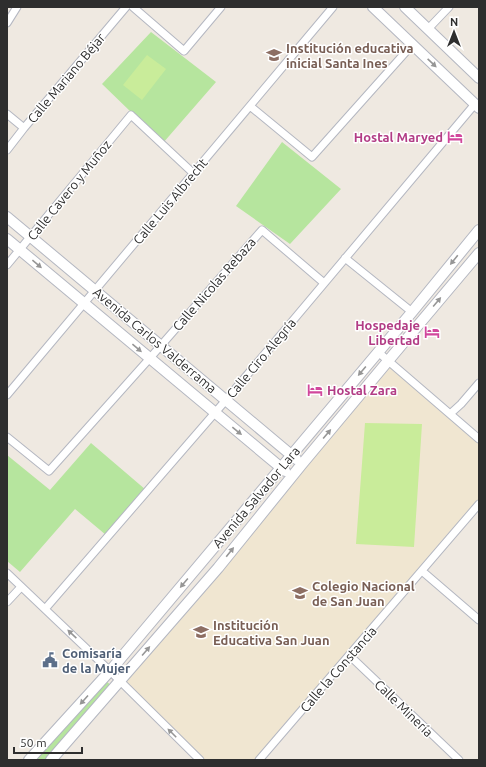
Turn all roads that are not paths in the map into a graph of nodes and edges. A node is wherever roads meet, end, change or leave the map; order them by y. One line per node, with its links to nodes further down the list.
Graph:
1 (17, 7): 9 (street)
2 (126, 7): 16 (street, Calle Mariano Béjar)
3 (134, 7): 4 (street)
4 (221, 7)
5 (333, 7): 13 (street, Calle Luis Albrecht)
6 (373, 7): 11 (street)
7 (405, 7): 10 (street)
8 (450, 7): 10 (street)
9 (7, 23)
10 (428, 29): 12 (street)
11 (412, 45): 13 (street); 14 (street, one-way to 14)
12 (479, 78)
13 (250, 106): 18 (street, Calle Luis Albrecht)
14 (477, 106): 25 (street, Calle Ciro Alegría)
15 (7, 114): 16 (street)
16 (24, 128): 17 (street, Calle Mariano Béjar)
17 (7, 150)
18 (193, 173): 21 (street, Calle Cavero y Muñoz); 28 (street, Calle Luis Albrecht)
19 (7, 217): 21 (street, Avenida Carlos Valderrama)
20 (479, 230): 30 (street, Avenida Salvador Lara, one-way to 30)
21 (31, 237): 23 (street, Calle Cavero y Muñoz); 28 (street, Avenida Carlos Valderrama)
22 (7, 239): 23 (street, Avenida Carlos Valderrama)
23 (20, 250): 26 (street, Calle Cavero y Muñoz); 29 (street, Avenida Carlos Valderrama, one-way to 29)
24 (479, 253): 34 (street, Avenida Salvador Lara, one-way to 24)
25 (346, 258): 27 (street, Calle Ciro Alegría); 30 (street)
26 (7, 265)
27 (324, 283): 31 (street, Calle Nicolas Rebaza); 37 (street, Calle Ciro Alegría)
28 (95, 291): 29 (street, Calle Luis Albrecht); 31 (street, Avenida Carlos Valderrama)
29 (84, 304): 33 (street, Avenida Carlos Valderrama, one-way to 33); 36 (street, Calle Luis Albrecht)
30 (412, 312): 32 (street, Avenida Salvador Lara)
31 (161, 345): 33 (street, Calle Nicolas Rebaza); 37 (street, Avenida Carlos Valderrama)
32 (378, 352): 34 (street); 42 (street, Avenida Salvador Lara, one-way to 42)
33 (150, 358): 38 (street, Avenida Carlos Valderrama); 40 (street, Calle Nicolas Rebaza)
34 (388, 361): 39 (street); 43 (street, Avenida Salvador Lara, one-way to 34)
35 (479, 383): 39 (street)
36 (7, 396)
37 (226, 400): 38 (street, Calle Ciro Alegría); 42 (street, Avenida Carlos Valderrama)
38 (215, 413): 44 (street, Avenida Carlos Valderrama, one-way to 44); 53 (street, Calle Ciro Alegría)
39 (450, 414): 41 (street)
40 (7, 437)
41 (479, 439)
42 (291, 455): 43 (street, Avenida Carlos Valderrama); 44 (street, Avenida Salvador Lara)
43 (302, 464): 45 (street, Avenida Salvador Lara)
44 (281, 467): 45 (street, Avenida Carlos Valderrama); 47 (street, Avenida Salvador Lara)
45 (292, 476): 48 (street, Avenida Salvador Lara, one-way to 45)
46 (479, 504): 49 (street, Calle la Constancia)
47 (205, 558): 48 (street); 56 (street, Avenida Salvador Lara, one-way to 56)
48 (218, 568): 57 (street, Avenida Salvador Lara, one-way to 48)
49 (422, 571): 54 (street); 55 (street, Calle la Constancia)
50 (7, 573): 51 (street)
51 (21, 587): 52 (street); 53 (street)
52 (7, 602)
53 (45, 609): 56 (street, one-way to 53)
54 (479, 620)
55 (349, 655): 61 (street, Calle la Constancia); 62 (street, Calle Minería)
56 (110, 671): 57 (street); 58 (street, Avenida Salvador Lara, one-way to 58)
57 (121, 681): 59 (street, Avenida Salvador Lara); 60 (street, one-way to 57)
58 (29, 760)
59 (51, 760)
60 (200, 760)
61 (259, 760)
62 (459, 760)

